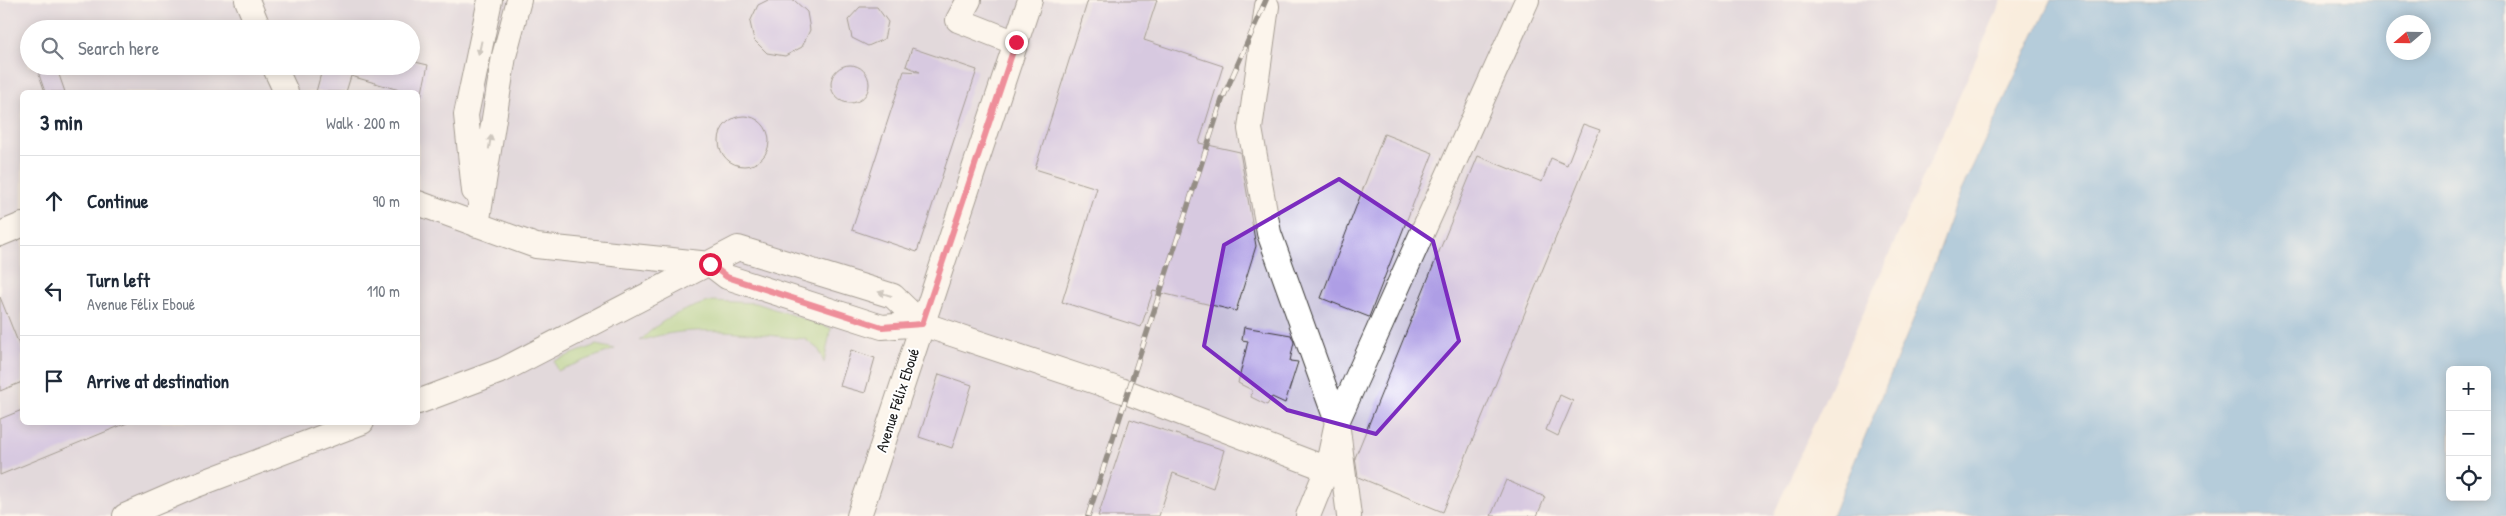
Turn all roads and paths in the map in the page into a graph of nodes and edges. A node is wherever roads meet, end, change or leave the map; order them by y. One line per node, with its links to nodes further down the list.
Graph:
1 (248, 0): 8 (street)
2 (490, 0): 11 (street, one-way to 11)
3 (519, 0): 11 (street, one-way to 3)
4 (969, 0): 9 (street)
5 (1030, 0): 9 (street, Avenue Félix Eboué)
6 (1527, 0): 17 (street)
7 (1267, 6): 17 (street)
8 (256, 20)
9 (1016, 42): 15 (street, Avenue Félix Eboué)
10 (420, 204): 11 (street)
11 (477, 225): 14 (street)
12 (20, 226): 13 (street)
13 (0, 234)
14 (710, 264): 15 (street); 15 (street, one-way to 14); 16 (street)
15 (922, 324): 19 (street); 21 (street, Avenue Félix Eboué)
16 (420, 401)
17 (1338, 422): 19 (street); 23 (street)
18 (354, 425): 20 (street)
19 (1328, 470): 22 (street)
20 (125, 516)
21 (858, 516)
22 (1308, 516)
23 (1348, 516)

